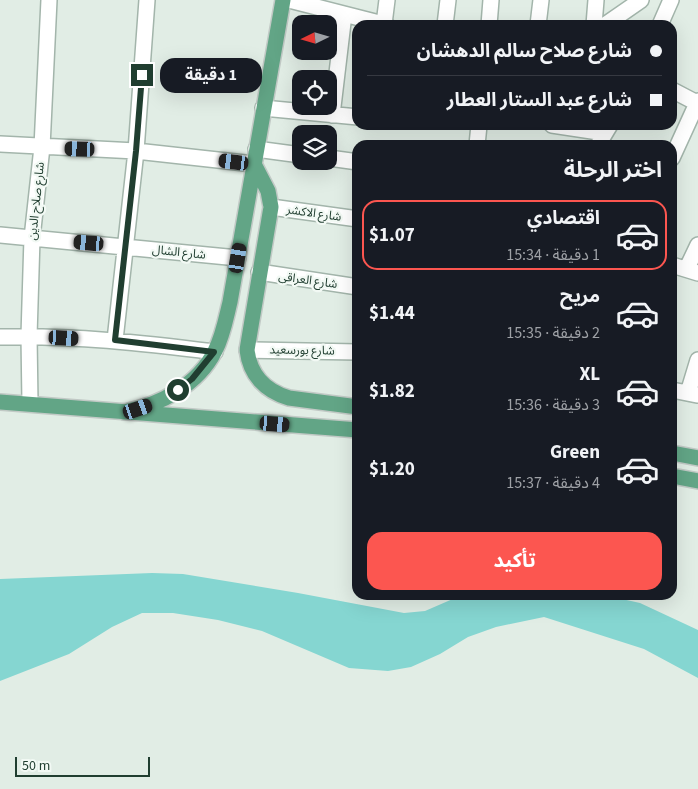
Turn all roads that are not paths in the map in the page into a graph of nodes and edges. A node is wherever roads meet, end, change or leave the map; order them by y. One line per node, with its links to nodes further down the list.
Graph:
1 (49, 0): 31 (street, شارع صلاح الدين)
2 (147, 0): 33 (street)
3 (283, 0): 24 (main road)
4 (289, 0): 12 (street)
5 (388, 0): 14 (street)
6 (448, 0): 15 (street)
7 (491, 0): 16 (street)
8 (540, 0): 17 (street)
9 (596, 0): 18 (street)
10 (641, 0): 19 (street)
11 (671, 0): 20 (street)
12 (344, 14): 13 (street); 21 (street)
13 (366, 20)
14 (381, 20)
15 (446, 20)
16 (489, 20)
17 (538, 20)
18 (594, 20)
19 (611, 20)
20 (662, 20)
21 (337, 73)
22 (677, 92): 23 (street)
23 (698, 102): 32 (street)
24 (263, 108): 25 (street); 35 (main road)
25 (292, 111)
26 (332, 115): 27 (street)
27 (352, 117)
28 (581, 130): 29 (street)
29 (604, 134)
30 (0, 144): 31 (street)
31 (42, 147): 33 (street); 41 (street, شارع صلاح الدين)
32 (677, 147)
33 (136, 151): 35 (street); 43 (street)
34 (292, 155): 35 (street)
35 (255, 157): 38 (main road); 44 (main road)
36 (337, 159): 37 (street)
37 (352, 161)
38 (271, 207): 39 (street, شارع الاكشر); 46 (main road)
39 (352, 218)
40 (0, 235): 41 (street, شارع الشال)
41 (32, 238): 43 (street, شارع الشال); 48 (street, شارع صلاح الدين)
42 (698, 245): 45 (street)
43 (126, 246): 44 (street, شارع الشال); 50 (street)
44 (238, 258): 52 (main road)
45 (686, 269)
46 (260, 272): 47 (street, شارع العراقى); 51 (main road)
47 (352, 286)
48 (29, 336): 49 (street); 50 (street); 58 (street, شارع صلاح الدين)
49 (0, 338)
50 (115, 340): 52 (street)
51 (247, 350): 53 (street, شارع بورسعيد); 59 (main road)
52 (214, 352): 60 (main road)
53 (352, 352)
54 (698, 360): 56 (street)
55 (677, 391): 56 (street)
56 (693, 394)
57 (0, 402): 58 (main road)
58 (30, 403): 60 (main road)
59 (352, 406)
60 (124, 412): 61 (main road)
61 (352, 430)
62 (677, 454): 63 (main road)
63 (698, 458)
64 (677, 477): 65 (main road)
65 (698, 481)

